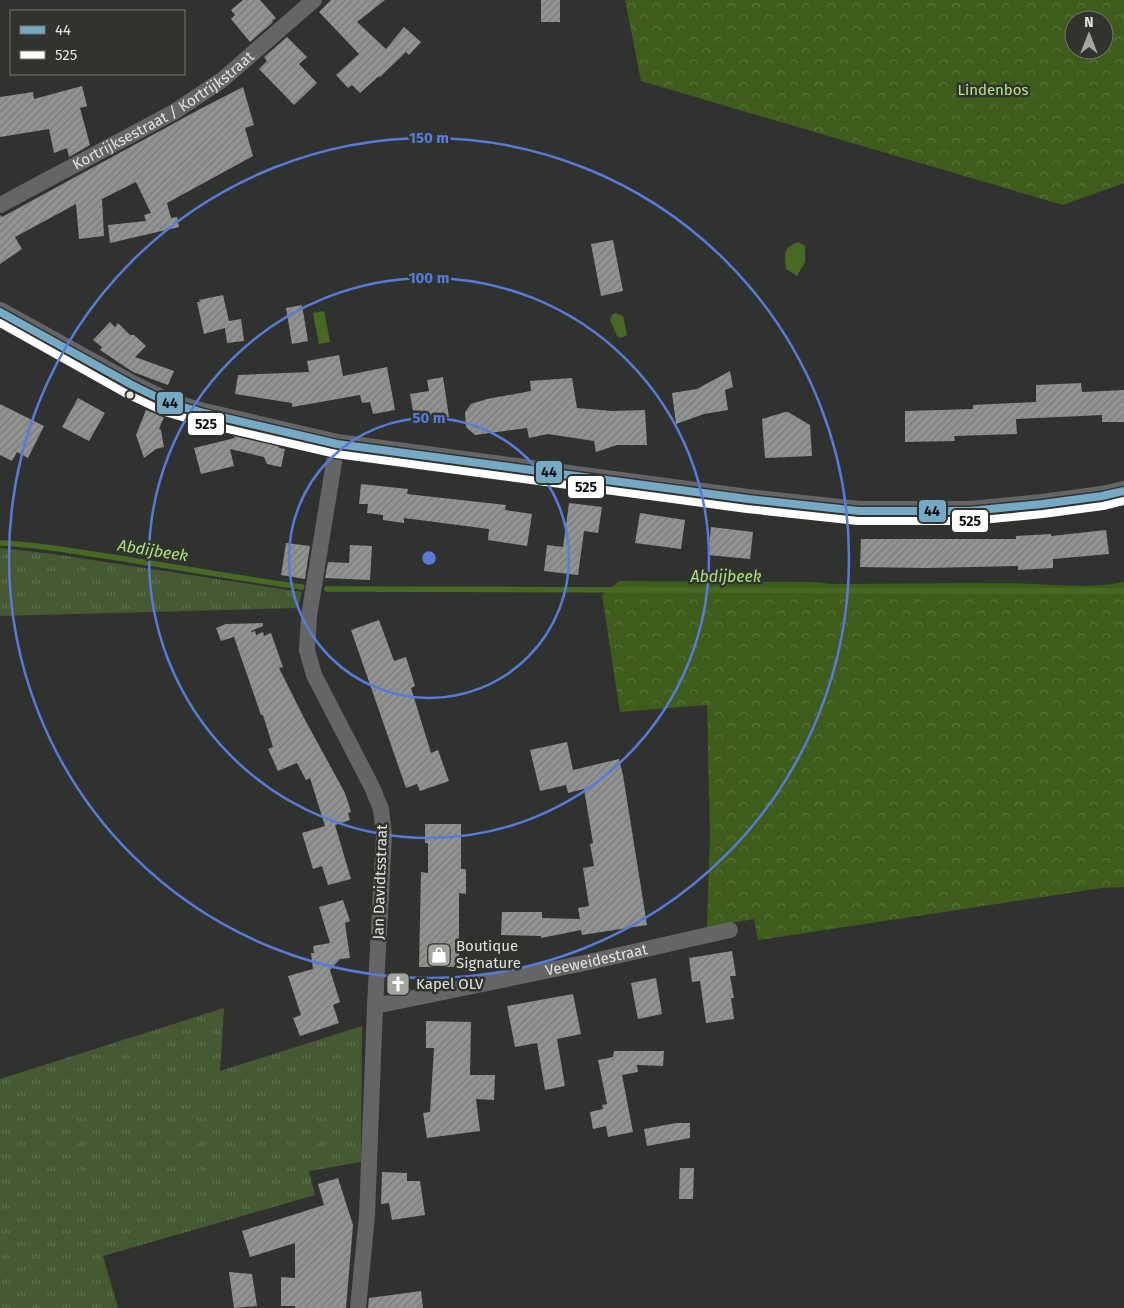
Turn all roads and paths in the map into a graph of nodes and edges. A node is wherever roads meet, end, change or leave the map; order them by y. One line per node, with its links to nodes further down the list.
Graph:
1 (314, 0): 2 (street, Kortrijksestraat / Kortrijkstraat)
2 (0, 205)
3 (0, 312): 4 (street)
4 (337, 444): 5 (street); 7 (street, Jan Davidtsstraat)
5 (1124, 490)
6 (730, 930): 7 (street, Veeweidestraat)
7 (375, 1006): 8 (street, Jan Davidtsstraat)
8 (358, 1308)

